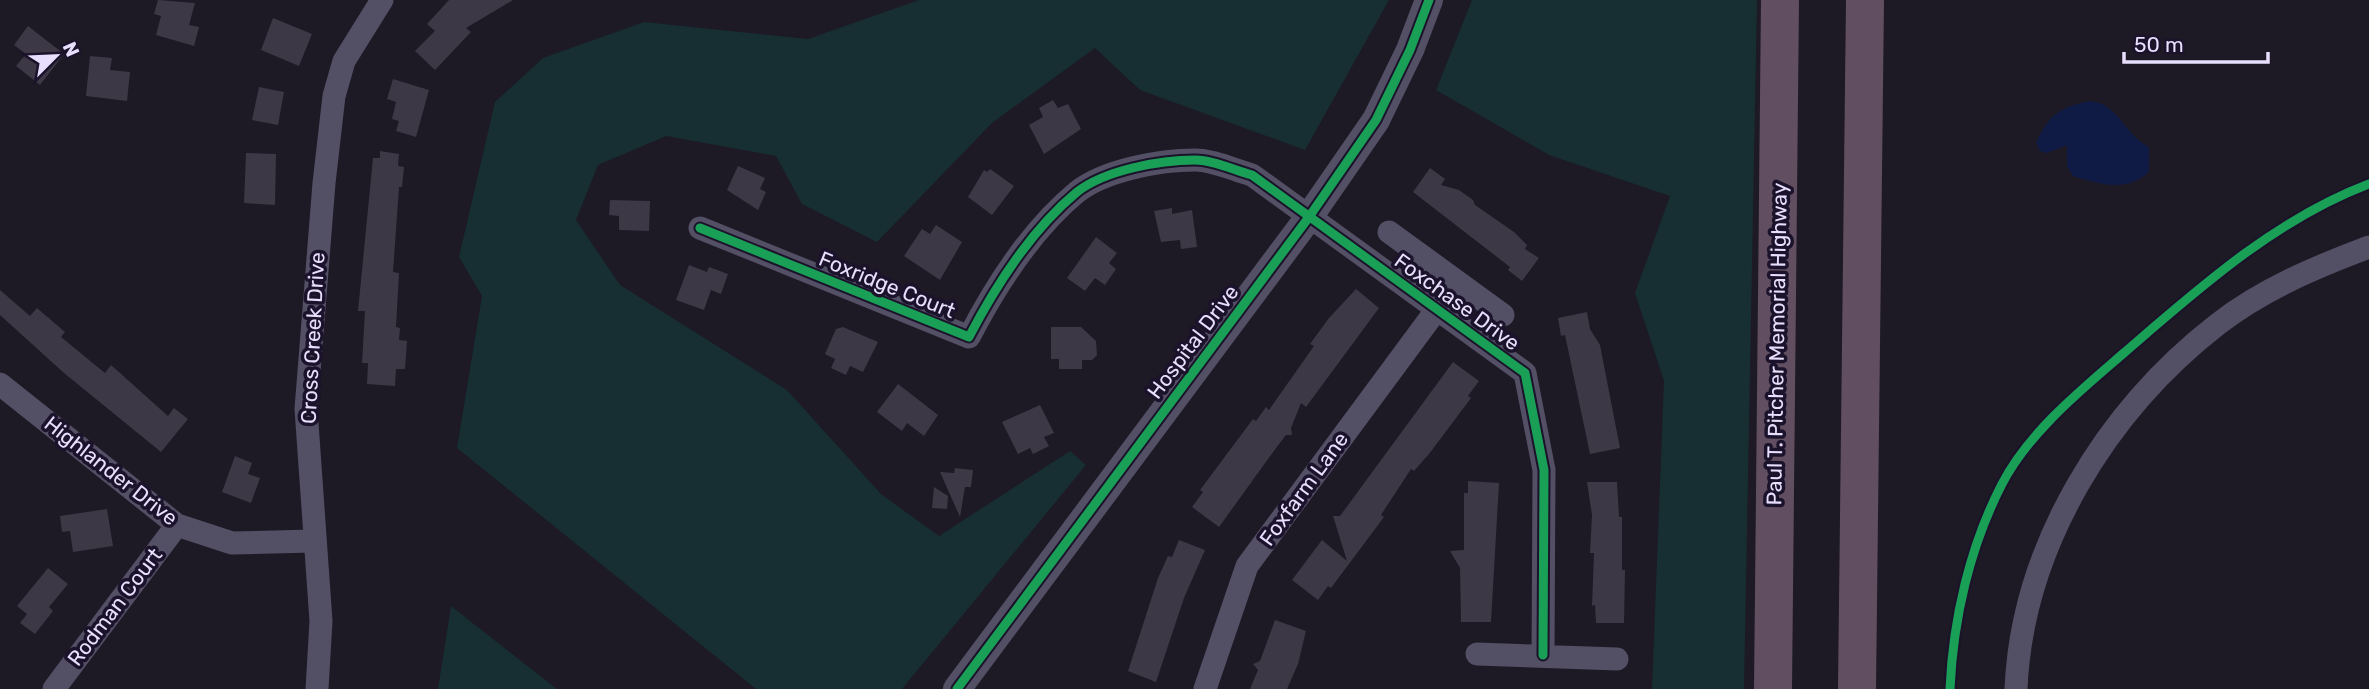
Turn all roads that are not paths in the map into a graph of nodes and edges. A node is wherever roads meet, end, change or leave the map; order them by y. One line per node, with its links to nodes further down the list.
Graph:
1 (382, 0): 14 (street, Cross Creek Drive)
2 (1430, 0): 5 (street, Hospital Drive)
3 (1780, 0): 22 (highway, Paul T. Pitcher Memorial Highway)
4 (1865, 0): 23 (highway)
5 (1308, 216): 6 (street, Foxridge Court); 10 (street, Foxchase Drive); 20 (street, Hospital Drive)
6 (700, 228)
7 (1389, 232): 9 (street)
8 (2369, 247): 24 (street)
9 (1457, 282): 10 (street, Foxfarm Lane); 11 (street)
10 (1438, 308): 16 (street, Foxchase Drive); 21 (street, Foxfarm Lane)
11 (1503, 315)
12 (0, 384): 13 (street, Highlander Drive)
13 (177, 525): 14 (street, Highlander Drive); 18 (street, Rodman Court)
14 (313, 541): 19 (street, Cross Creek Drive)
15 (1477, 654): 16 (street)
16 (1543, 655): 17 (street)
17 (1618, 659)
18 (54, 689)
19 (317, 689)
20 (957, 689)
21 (1205, 689)
22 (1773, 689)
23 (1857, 689)
24 (2017, 689)

